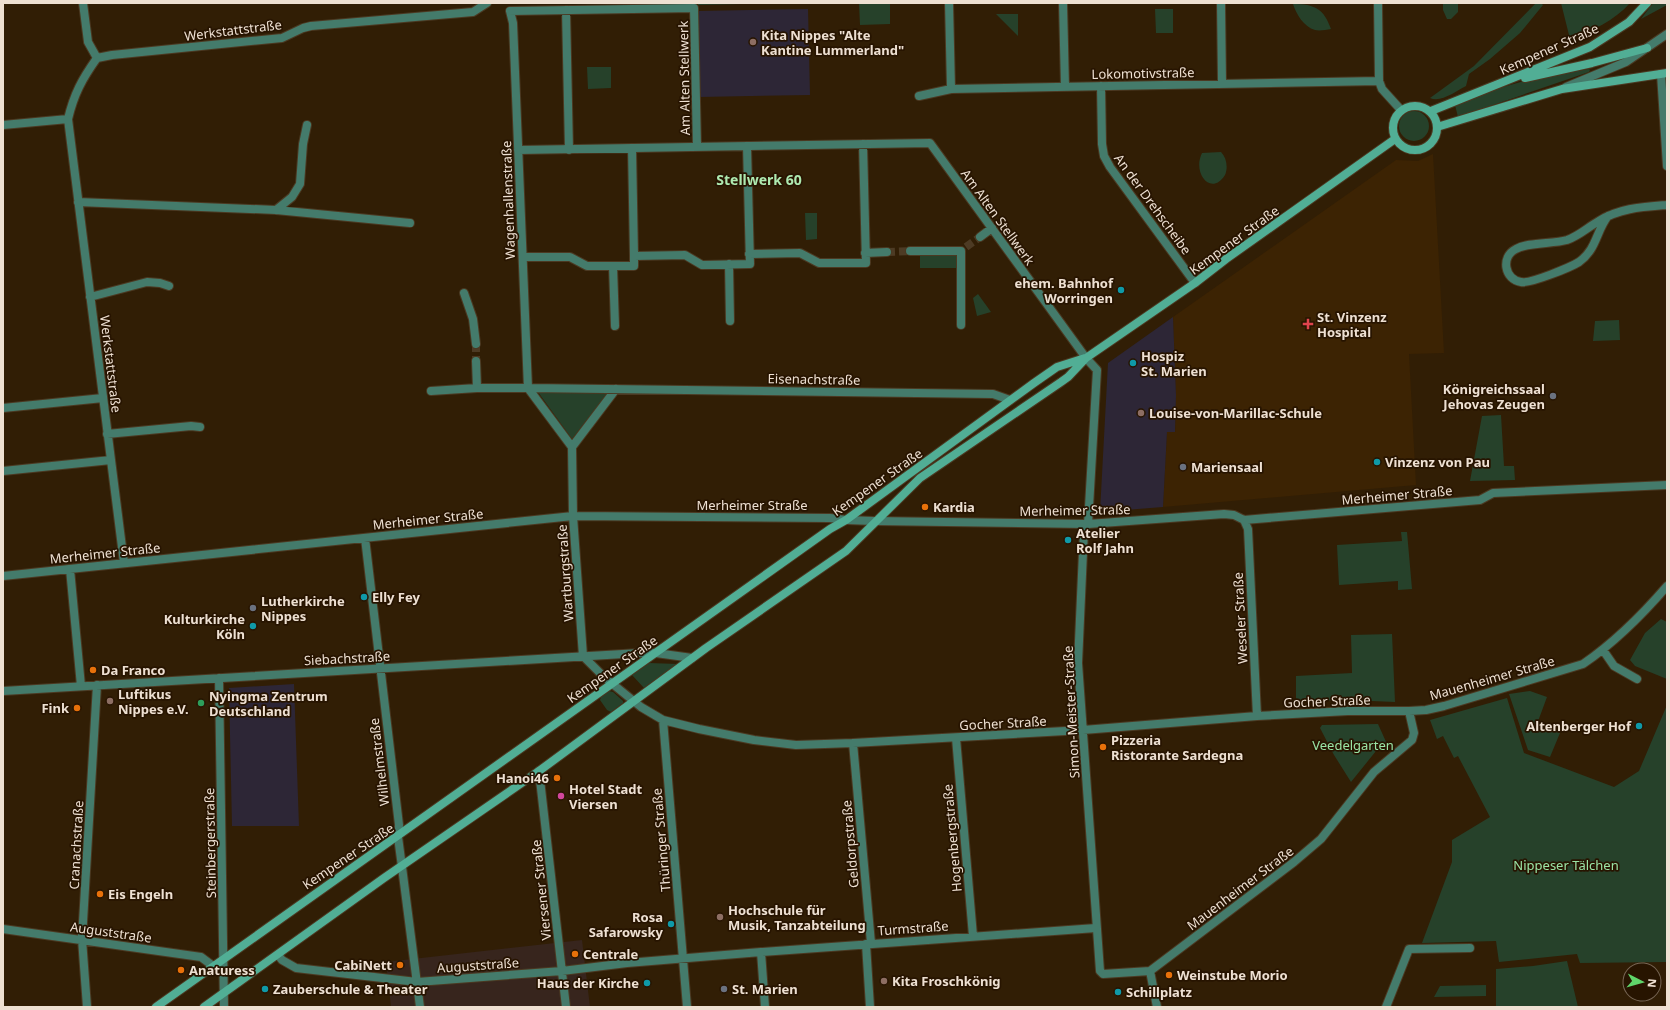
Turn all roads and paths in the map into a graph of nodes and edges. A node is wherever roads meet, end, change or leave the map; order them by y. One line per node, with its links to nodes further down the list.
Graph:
1 (83, 3): 11 (street)
2 (486, 3): 11 (street, Werkstattstraße)
3 (949, 3): 18 (street)
4 (1063, 3): 17 (street)
5 (1221, 3): 14 (street)
6 (1378, 3): 13 (street)
7 (1647, 3): 15 (main road, Kempener Straße)
8 (566, 10): 30 (street, Am Alten Stellwerk); 32 (street, Wagenhallenstraße); 33 (street)
9 (1667, 34): 10 (street, Kempener Straße)
10 (1647, 48): 15 (main road, Kempener Straße); 19 (street, Kempener Straße)
11 (97, 58): 23 (street, Werkstattstraße)
12 (1664, 73): 19 (main road, Kempener Straße); 34 (street)
13 (1379, 81): 14 (street, Lokomotivstraße); 21 (street)
14 (1222, 84): 16 (street, Lokomotivstraße)
15 (1497, 85): 22 (main road, Kempener Straße)
16 (1101, 86): 17 (street, Lokomotivstraße); 50 (street, An der Drehscheibe)
17 (1065, 87): 18 (street, Lokomotivstraße)
18 (951, 89): 20 (street, Lokomotivstraße)
19 (1562, 89): 26 (main road, Kempener Straße)
20 (919, 96)
21 (1401, 110): 22 (main road); 27 (main road)
22 (1431, 112): 26 (main road)
23 (68, 119): 25 (street); 35 (street, Werkstattstraße)
24 (307, 124): 37 (street)
25 (3, 125)
26 (1437, 127): 27 (main road)
27 (1395, 139): 50 (main road, Kempener Straße)
28 (863, 144): 29 (street, Am Alten Stellwerk); 40 (street, Am Alten Stellwerk); 44 (street)
29 (747, 146): 30 (street, Am Alten Stellwerk); 45 (street)
30 (697, 147): 31 (street, Am Alten Stellwerk)
31 (632, 148): 33 (street, Am Alten Stellwerk); 46 (street)
32 (518, 150): 33 (street, Am Alten Stellwerk); 47 (street, Wagenhallenstraße)
33 (569, 150)
34 (1667, 166)
35 (78, 202): 37 (street); 53 (street, Werkstattstraße)
36 (1667, 205): 38 (street)
37 (276, 210): 39 (street)
38 (1608, 216): 38 (street)
39 (410, 223)
40 (992, 228): 41 (street); 58 (street, Am Alten Stellwerk)
41 (980, 237)
42 (910, 251): 55 (street)
43 (887, 252): 44 (street)
44 (865, 253): 45 (street)
45 (749, 254): 48 (street)
46 (634, 256): 48 (street); 49 (street)
47 (523, 257): 49 (street); 61 (street, Wagenhallenstraße)
48 (729, 264): 54 (street)
49 (613, 266): 56 (street)
50 (1195, 283): 58 (main road, Kempener Straße)
51 (169, 286): 53 (street)
52 (464, 293): 57 (street)
53 (90, 297): 64 (street, Werkstattstraße)
54 (730, 322)
55 (962, 325)
56 (615, 326)
57 (476, 344)
58 (1086, 358): 65 (main road, Kempener Straße); 76 (main road, Kempener Straße); 77 (street, Simon-Meister-Straße)
59 (476, 361): 60 (street)
60 (476, 388): 61 (street, Eisenachstraße); 63 (street, Eisenachstraße)
61 (528, 388): 62 (street, Eisenachstraße); 69 (street)
62 (616, 389): 65 (street, Eisenachstraße); 69 (street)
63 (431, 391)
64 (103, 398): 66 (street); 68 (street, Werkstattstraße)
65 (1010, 400): 74 (main road, Kempener Straße)
66 (3, 408)
67 (200, 427): 68 (street)
68 (107, 434): 70 (street, Werkstattstraße)
69 (572, 447): 73 (street, Wartburgstraße)
70 (111, 460): 71 (street); 79 (street, Werkstattstraße)
71 (3, 471)
72 (1667, 485): 75 (street, Merheimer Straße)
73 (573, 516): 74 (street, Merheimer Straße); 78 (street, Merheimer Straße); 85 (street, Wartburgstraße)
74 (846, 520): 76 (street, Merheimer Straße); 84 (main road, Kempener Straße)
75 (1244, 520): 77 (street, Merheimer Straße); 96 (street, Weseler Straße)
76 (874, 521): 77 (street, Merheimer Straße); 86 (main road, Kempener Straße)
77 (1088, 524): 98 (street, Simon-Meister-Straße)
78 (365, 538): 79 (street, Merheimer Straße); 87 (street, Wilhelmstraße)
79 (124, 563): 80 (street, Merheimer Straße)
80 (70, 569): 81 (street, Merheimer Straße); 92 (street)
81 (3, 576)
82 (1667, 586): 83 (street, Mauenheimer Straße)
83 (1603, 650): 89 (street); 95 (street, Mauenheimer Straße)
84 (656, 653): 85 (street, Siebachstraße); 86 (street, Siebachstraße); 90 (main road, Kempener Straße)
85 (583, 656): 87 (street, Siebachstraße); 90 (street)
86 (692, 658): 94 (main road, Kempener Straße)
87 (380, 668): 88 (street, Siebachstraße); 102 (street, Wilhelmstraße)
88 (219, 678): 91 (street, Siebachstraße); 112 (street, Steinbergerstraße)
89 (1637, 679)
90 (612, 684): 94 (street, Gocher Straße); 102 (main road, Kempener Straße)
91 (97, 685): 92 (street, Siebachstraße); 107 (street, Cranachstraße)
92 (82, 686): 93 (street, Siebachstraße)
93 (3, 691)
94 (635, 701): 97 (street, Gocher Straße); 101 (main road, Kempener Straße)
95 (1409, 712): 96 (street, Gocher Straße); 116 (street, Mauenheimer Straße)
96 (1257, 716): 98 (street, Gocher Straße)
97 (662, 720): 100 (street, Gocher Straße); 113 (street, Thüringer Straße)
98 (1083, 730): 99 (street, Gocher Straße); 104 (street, Simon-Meister-Straße)
99 (956, 738): 100 (street, Gocher Straße); 106 (street, Hogenbergstraße)
100 (853, 743): 108 (street, Geldorpstraße)
101 (539, 771): 103 (main road, Kempener Straße); 115 (street, Viersener Straße)
102 (398, 837): 103 (street, Wilhelmstraße); 112 (main road, Kempener Straße)
103 (402, 867): 111 (main road, Kempener Straße); 117 (street, Wilhelmstraße)
104 (1096, 928): 106 (street, Turmstraße); 116 (street, Simon-Meister-Straße)
105 (3, 929): 107 (street, Auguststraße)
106 (973, 936): 108 (street, Turmstraße)
107 (82, 939): 114 (street, Auguststraße); 119 (street, Cranachstraße)
108 (868, 943): 110 (street, Turmstraße); 127 (street, Geldorpstraße)
109 (1470, 948): 129 (street)
110 (761, 952): 113 (street, Turmstraße); 126 (street)
111 (278, 955): 117 (street, Auguststraße); 118 (main road, Kempener Straße)
112 (224, 958): 114 (main road, Kempener Straße); 118 (street, Steinbergerstraße)
113 (683, 958): 115 (street, Auguststraße); 125 (street, Thüringer Straße)
114 (213, 966): 120 (main road, Kempener Straße)
115 (562, 971): 117 (street, Auguststraße); 124 (street, Viersener Straße)
116 (1150, 971): 128 (street)
117 (417, 982): 123 (street, Wilhelmstraße)
118 (224, 993): 121 (main road, Kempener Straße); 122 (street, Steinbergerstraße)
119 (87, 1007)
120 (156, 1007)
121 (204, 1007)
122 (224, 1007)
123 (420, 1007)
124 (566, 1007)
125 (687, 1007)
126 (765, 1007)
127 (870, 1007)
128 (1157, 1007)
129 (1386, 1007)

